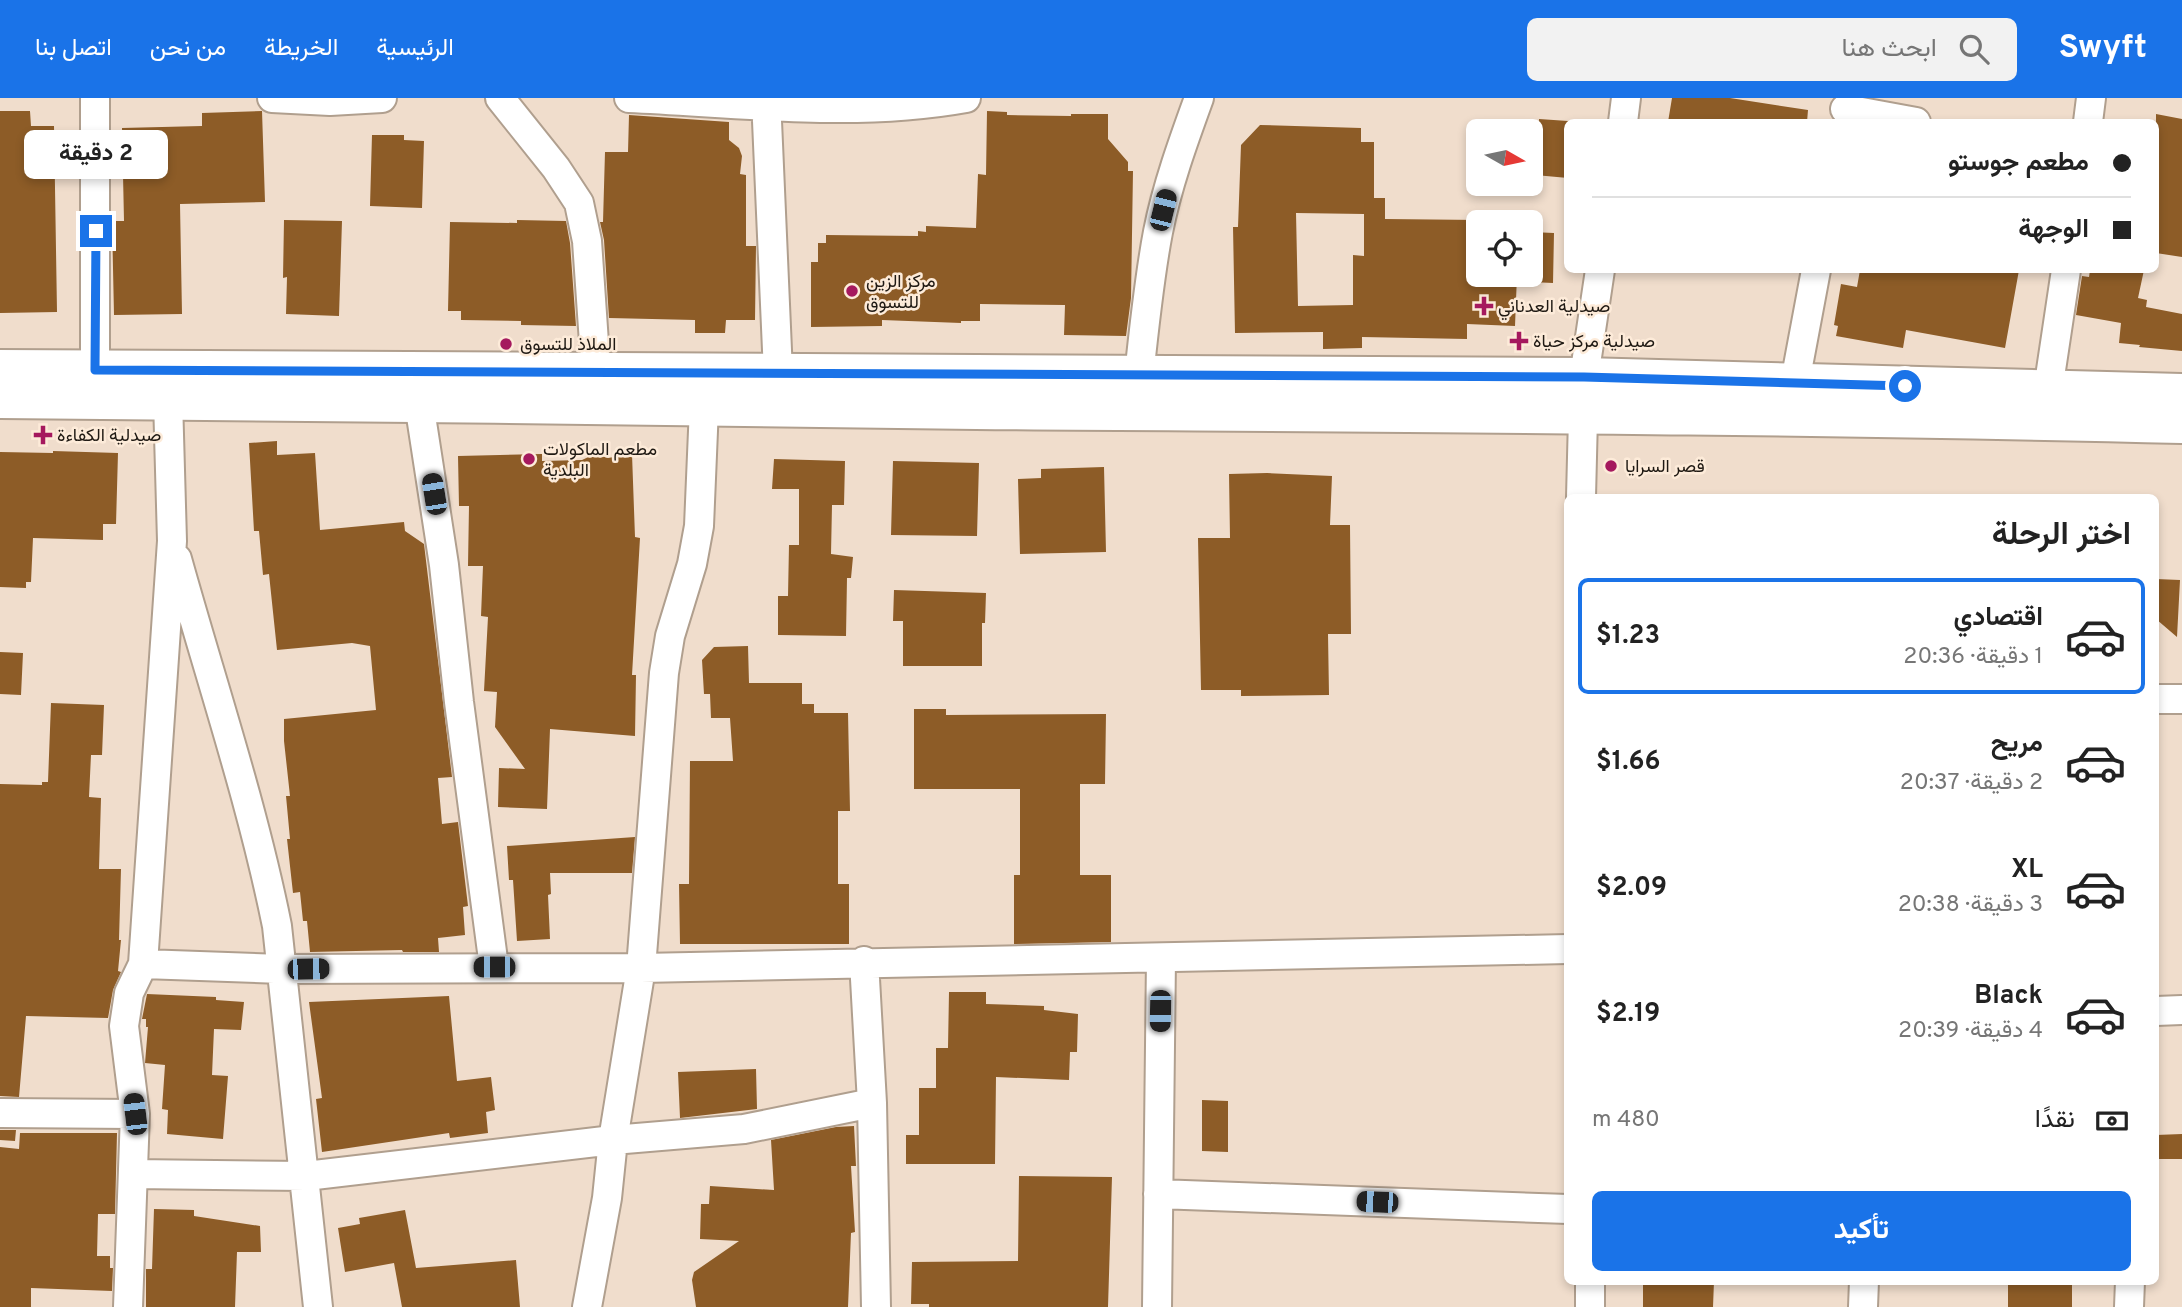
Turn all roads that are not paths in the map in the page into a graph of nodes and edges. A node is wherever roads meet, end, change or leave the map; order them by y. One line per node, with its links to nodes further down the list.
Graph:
1 (95, 98): 19 (street)
2 (272, 98): 3 (street)
3 (382, 98)
4 (500, 98): 20 (street)
5 (629, 98): 10 (street)
6 (966, 98): 10 (street)
7 (1199, 98): 22 (street)
8 (1626, 98): 12 (street)
9 (2091, 98): 14 (street)
10 (766, 101): 21 (street)
11 (1845, 110): 13 (street)
12 (1623, 119)
13 (1898, 119)
14 (2088, 119)
15 (1600, 273): 23 (street)
16 (1815, 273): 24 (street)
17 (2066, 273): 25 (street)
18 (0, 369): 19 (street)
19 (95, 370): 20 (street)
20 (596, 372): 21 (street)
21 (778, 373): 22 (street)
22 (1139, 376): 23 (street)
23 (1584, 377): 24 (street); 31 (street)
24 (1795, 382): 25 (street)
25 (2049, 390): 26 (street)
26 (2182, 393)
27 (0, 399): 28 (street)
28 (168, 399): 29 (street); 34 (street)
29 (419, 403): 30 (street); 41 (street)
30 (704, 408): 31 (street); 42 (street)
31 (1582, 415): 32 (street); 33 (street)
32 (2182, 424)
33 (1581, 494)
34 (172, 541): 40 (street); 43 (street)
35 (2159, 699): 36 (street)
36 (2182, 699)
37 (1564, 948): 38 (street)
38 (1161, 958): 39 (street); 52 (street)
39 (864, 961): 42 (street); 46 (street)
40 (143, 964): 43 (street); 48 (street)
41 (494, 967): 42 (street); 43 (street)
42 (641, 968): 49 (street)
43 (281, 969): 51 (street)
44 (2182, 1010): 45 (street)
45 (2159, 1011)
46 (872, 1103): 49 (street); 60 (street)
47 (0, 1113): 48 (street)
48 (135, 1114): 50 (street)
49 (613, 1140): 51 (street); 59 (street)
50 (134, 1174): 51 (street); 57 (street)
51 (306, 1176): 58 (street)
52 (1158, 1194): 53 (street); 61 (street)
53 (1564, 1209)
54 (1590, 1285): 62 (street)
55 (1864, 1285): 63 (street)
56 (2130, 1285): 64 (street)
57 (128, 1307)
58 (318, 1307)
59 (587, 1307)
60 (876, 1307)
61 (1157, 1307)
62 (1590, 1307)
63 (1863, 1307)
64 (2129, 1307)

